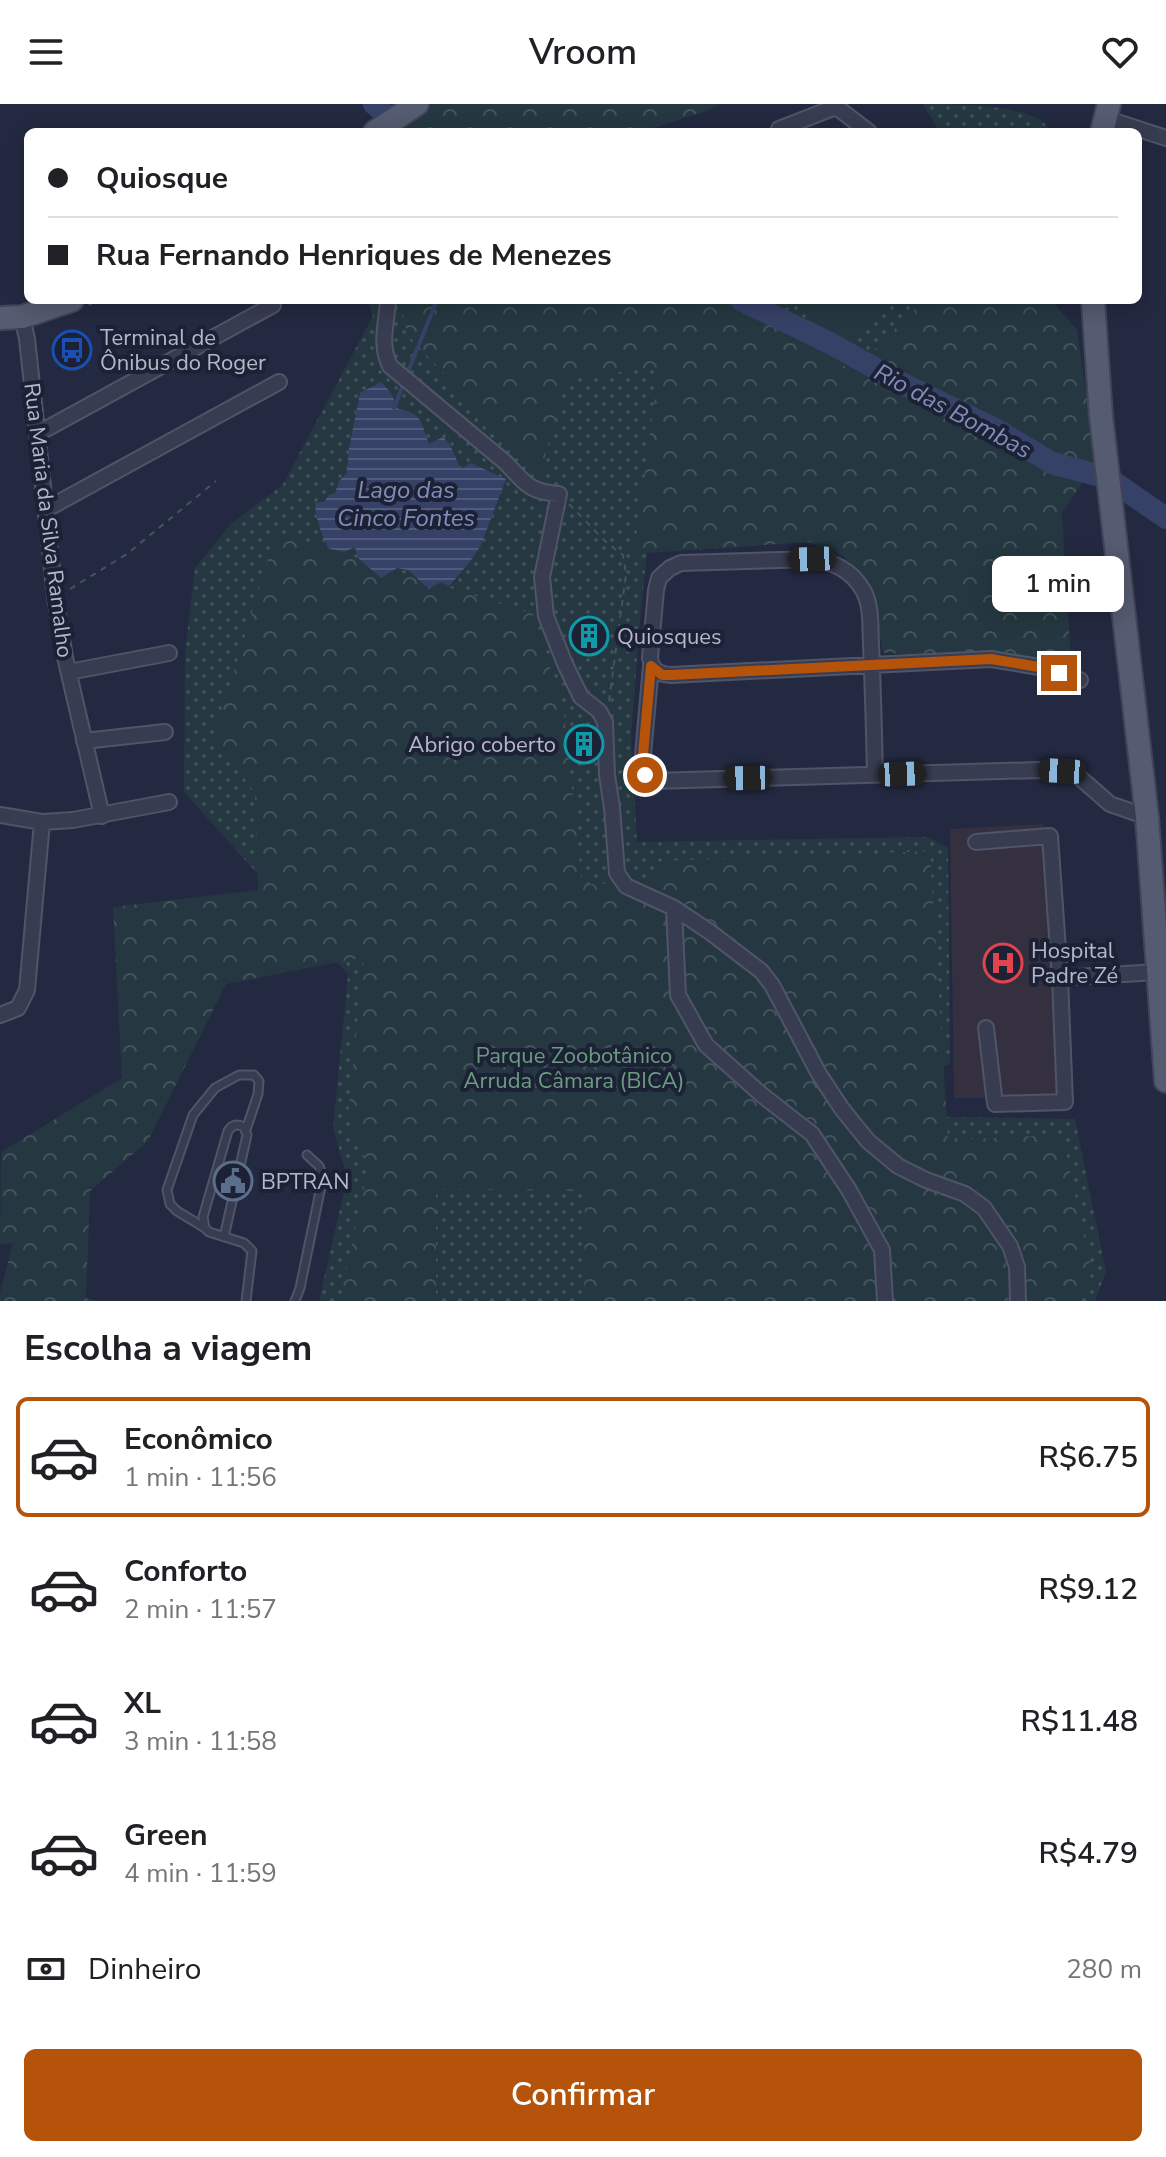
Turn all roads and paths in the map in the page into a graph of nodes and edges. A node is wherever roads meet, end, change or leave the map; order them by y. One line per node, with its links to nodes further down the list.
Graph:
1 (412, 107): 3 (main road)
2 (1105, 118): 6 (street)
3 (381, 128)
4 (782, 128): 5 (street)
5 (864, 128)
6 (1136, 128)
7 (1142, 130): 8 (street)
8 (1166, 138)
9 (58, 304): 13 (main road)
10 (388, 304): 17 (street)
11 (1093, 304): 32 (main road)
12 (273, 305): 15 (street)
13 (11, 317): 15 (street, Rua Maria da Silva Ramalho)
14 (279, 382): 18 (street)
15 (37, 434): 18 (street, Rua Maria da Silva Ramalho)
16 (216, 481): 19 (path)
17 (559, 494): 25 (street); 25 (path)
18 (45, 510): 19 (street, Rua Maria da Silva Ramalho)
19 (55, 597): 23 (street, Rua Maria da Silva Ramalho)
20 (169, 653): 23 (street)
21 (872, 665): 22 (street); 22 (street); 24 (street); 28 (street)
22 (651, 666): 28 (street)
23 (69, 672): 27 (street, Rua Maria da Silva Ramalho)
24 (1080, 680)
25 (605, 722): 35 (street)
26 (165, 732): 27 (street)
27 (84, 741): 31 (street, Rua Maria da Silva Ramalho)
28 (875, 775): 32 (street)
29 (169, 802): 31 (street)
30 (0, 815): 33 (street)
31 (102, 816): 33 (street)
32 (1147, 817): 36 (main road)
33 (42, 822): 38 (street)
34 (976, 842): 37 (street)
35 (674, 908): 47 (street); 48 (street)
36 (1160, 960): 37 (street); 40 (main road)
37 (1060, 978): 39 (street)
38 (0, 1015)
39 (986, 1028)
40 (1166, 1081)
41 (246, 1130): 43 (lane); 43 (lane); 44 (lane)
42 (307, 1155): 46 (lane)
43 (205, 1228): 44 (lane)
44 (224, 1237): 45 (lane)
45 (246, 1301)
46 (295, 1301)
47 (885, 1301)
48 (1018, 1301)

